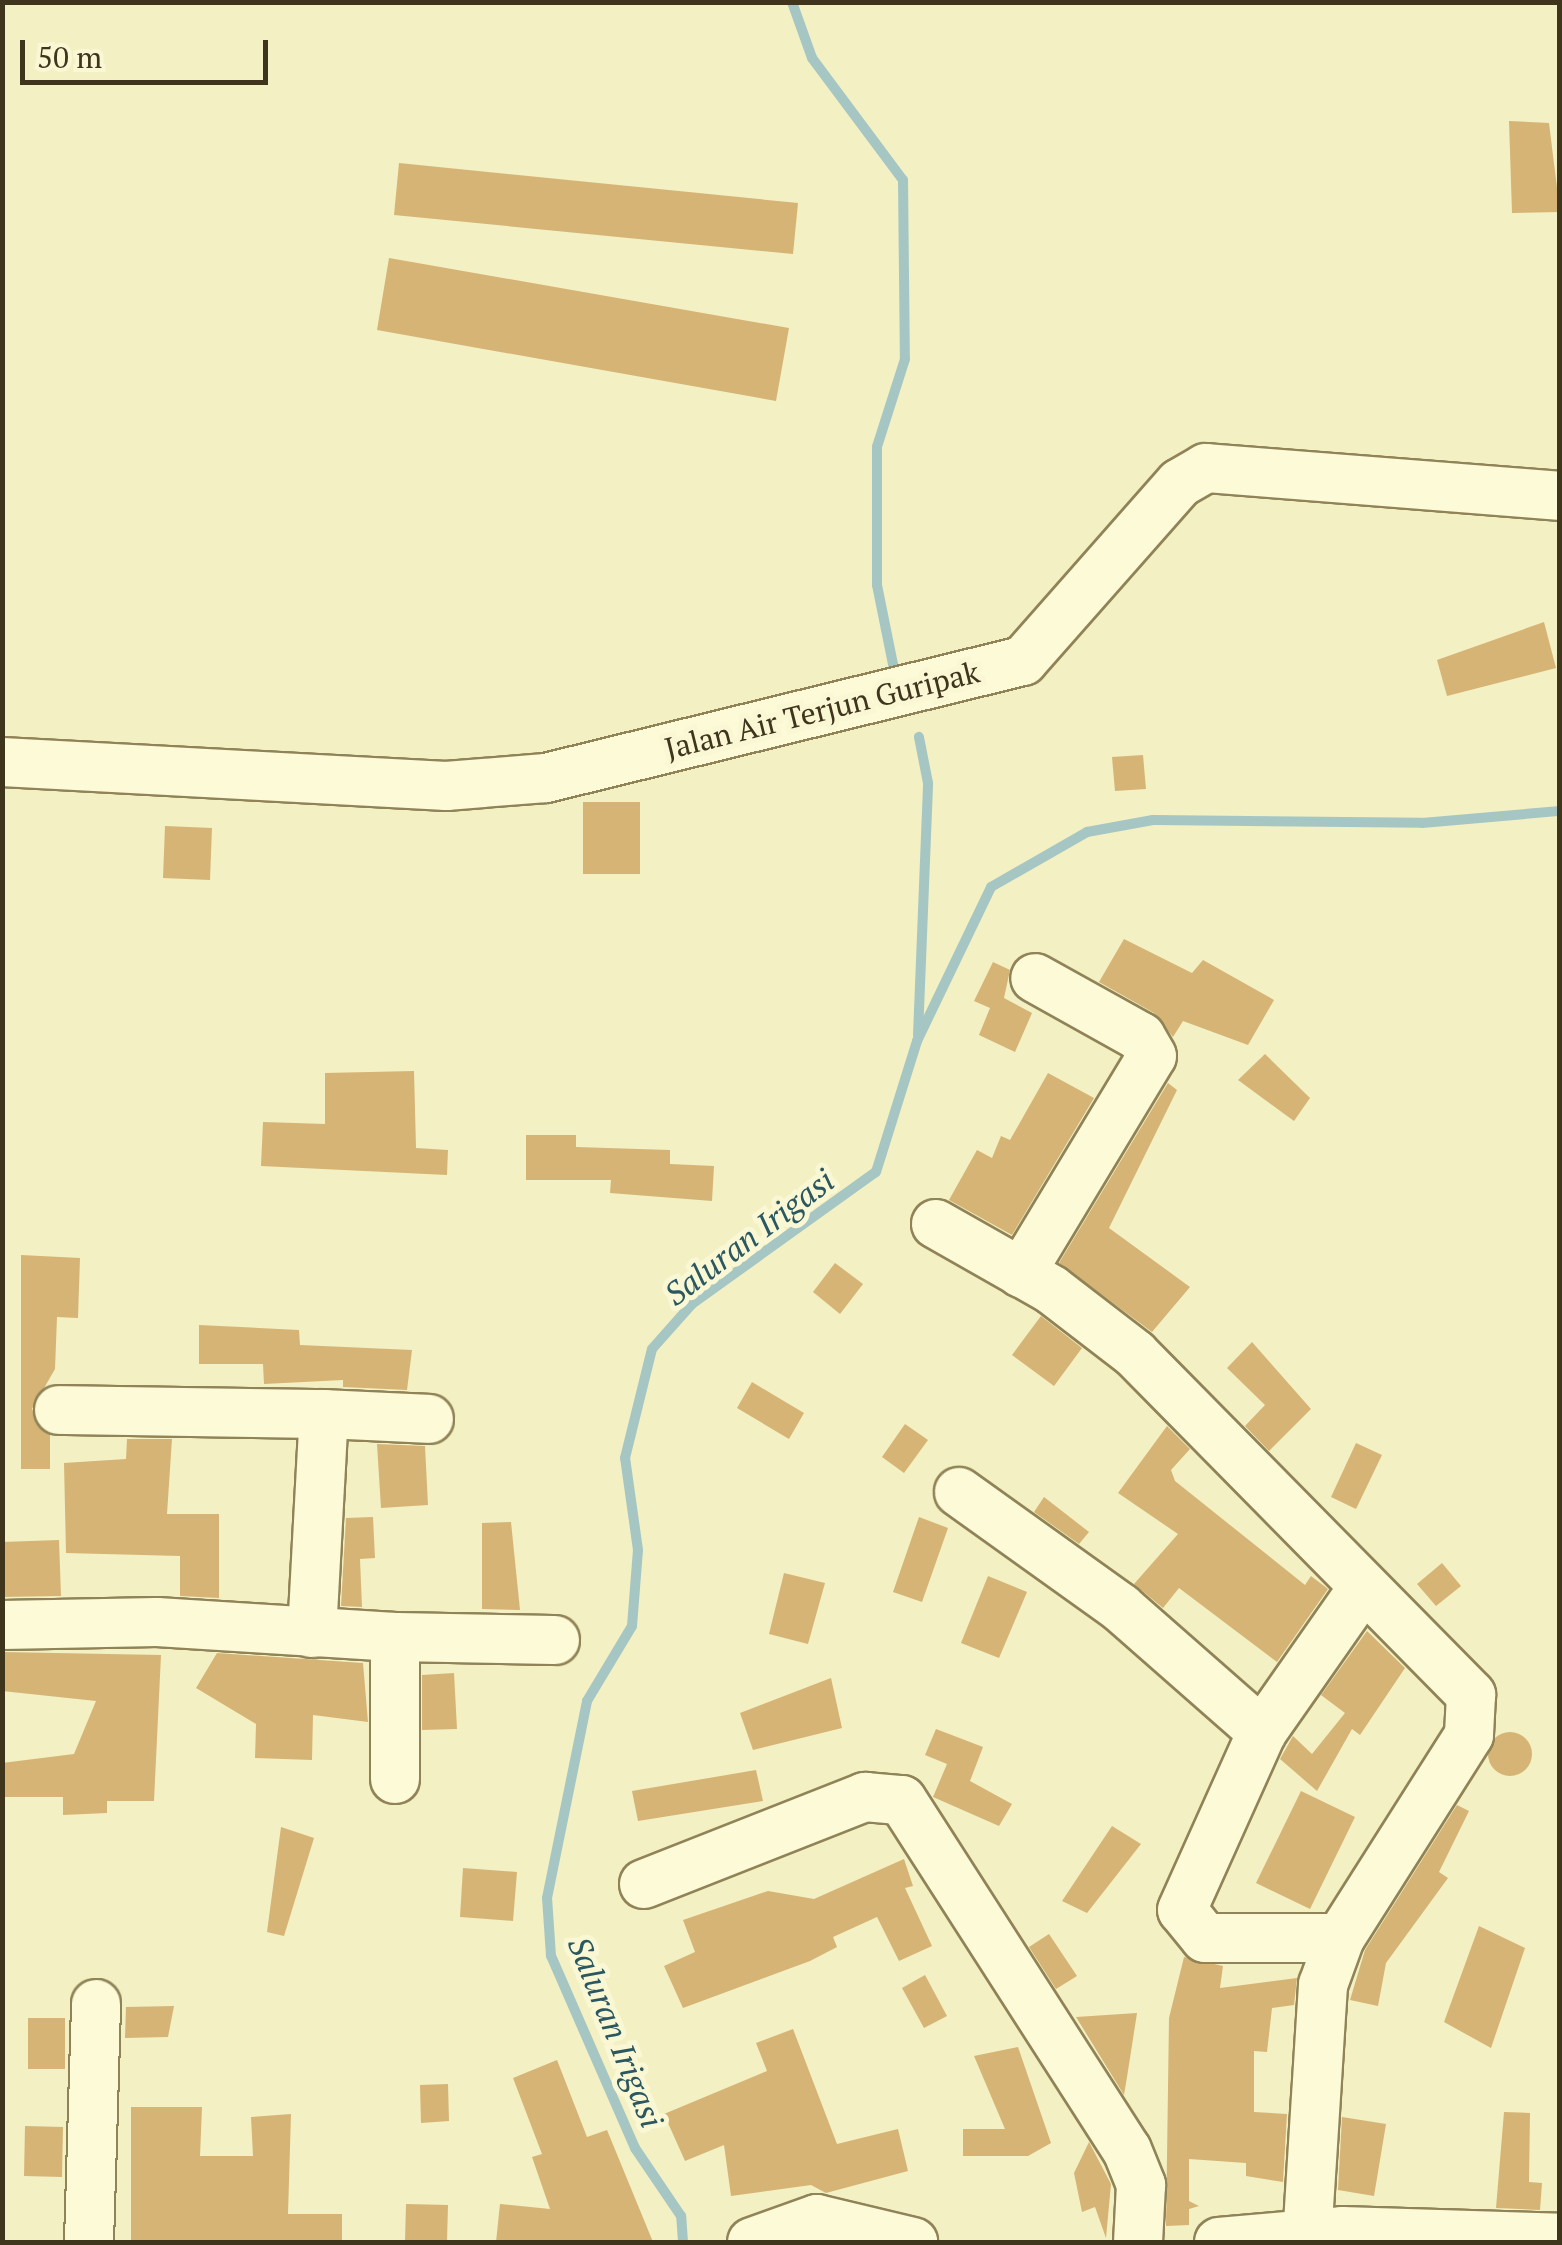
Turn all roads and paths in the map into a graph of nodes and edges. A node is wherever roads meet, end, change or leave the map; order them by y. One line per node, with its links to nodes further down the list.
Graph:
1 (1560, 496): 2 (street, Jalan Air Terjun Guripak)
2 (2, 762)
3 (1035, 978): 5 (street)
4 (936, 1224): 5 (street)
5 (1021, 1273): 10 (street)
6 (58, 1410): 7 (street)
7 (324, 1414): 8 (street); 12 (street)
8 (428, 1419)
9 (959, 1492): 15 (street)
10 (1363, 1588): 15 (street); 18 (street)
11 (2, 1625): 12 (street)
12 (312, 1633): 13 (street)
13 (395, 1637): 14 (street); 16 (street)
14 (555, 1640)
15 (1262, 1732): 18 (street)
16 (396, 1779)
17 (644, 1884): 26 (street)
18 (1340, 1938): 20 (street)
19 (96, 2004): 23 (street)
20 (1306, 2237): 22 (street); 27 (street)
21 (1560, 2238): 22 (street)
22 (1512, 2241)
23 (89, 2242)
24 (753, 2242): 25 (street)
25 (913, 2242)
26 (1138, 2242)
27 (1220, 2242)

